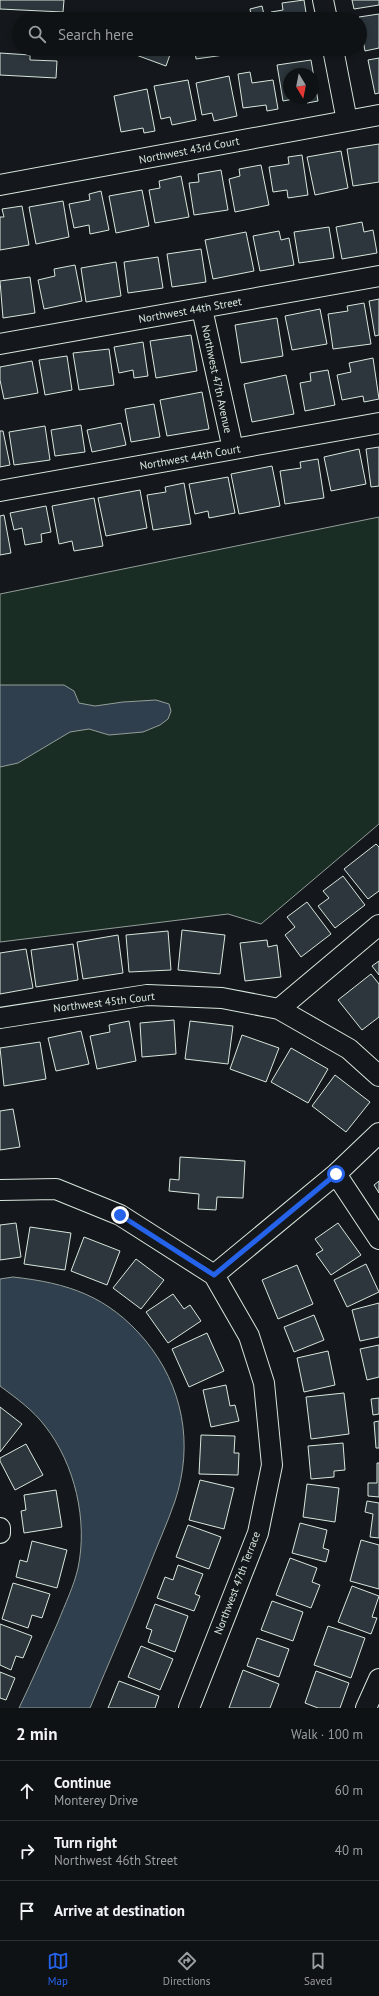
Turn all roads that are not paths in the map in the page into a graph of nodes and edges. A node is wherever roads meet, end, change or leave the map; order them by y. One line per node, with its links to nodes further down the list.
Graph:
1 (323, 0): 2 (street)
2 (326, 12)
3 (334, 56): 5 (street)
4 (379, 115): 5 (street, Northwest 43rd Court)
5 (347, 121): 6 (street, Northwest 43rd Court)
6 (0, 185)
7 (379, 276): 8 (street, Northwest 44th Street)
8 (202, 308): 9 (street, Northwest 44th Street); 11 (street, Northwest 47th Avenue)
9 (0, 344)
10 (379, 423): 11 (street, Northwest 44th Court)
11 (232, 449): 12 (street, Northwest 44th Court)
12 (0, 491)
13 (379, 925): 14 (street)
14 (279, 1009): 15 (street, Northwest 45th Court); 16 (street, Northwest 45th Court)
15 (0, 1018)
16 (379, 1076)
17 (379, 1133): 18 (street)
18 (336, 1174): 20 (street); 21 (street)
19 (0, 1190): 21 (street)
20 (379, 1240)
21 (214, 1275): 25 (street, Northwest 47th Terrace)
22 (0, 1528): 23 (street)
23 (0, 1533)
24 (379, 1679): 26 (street)
25 (189, 1708)
26 (366, 1708)

